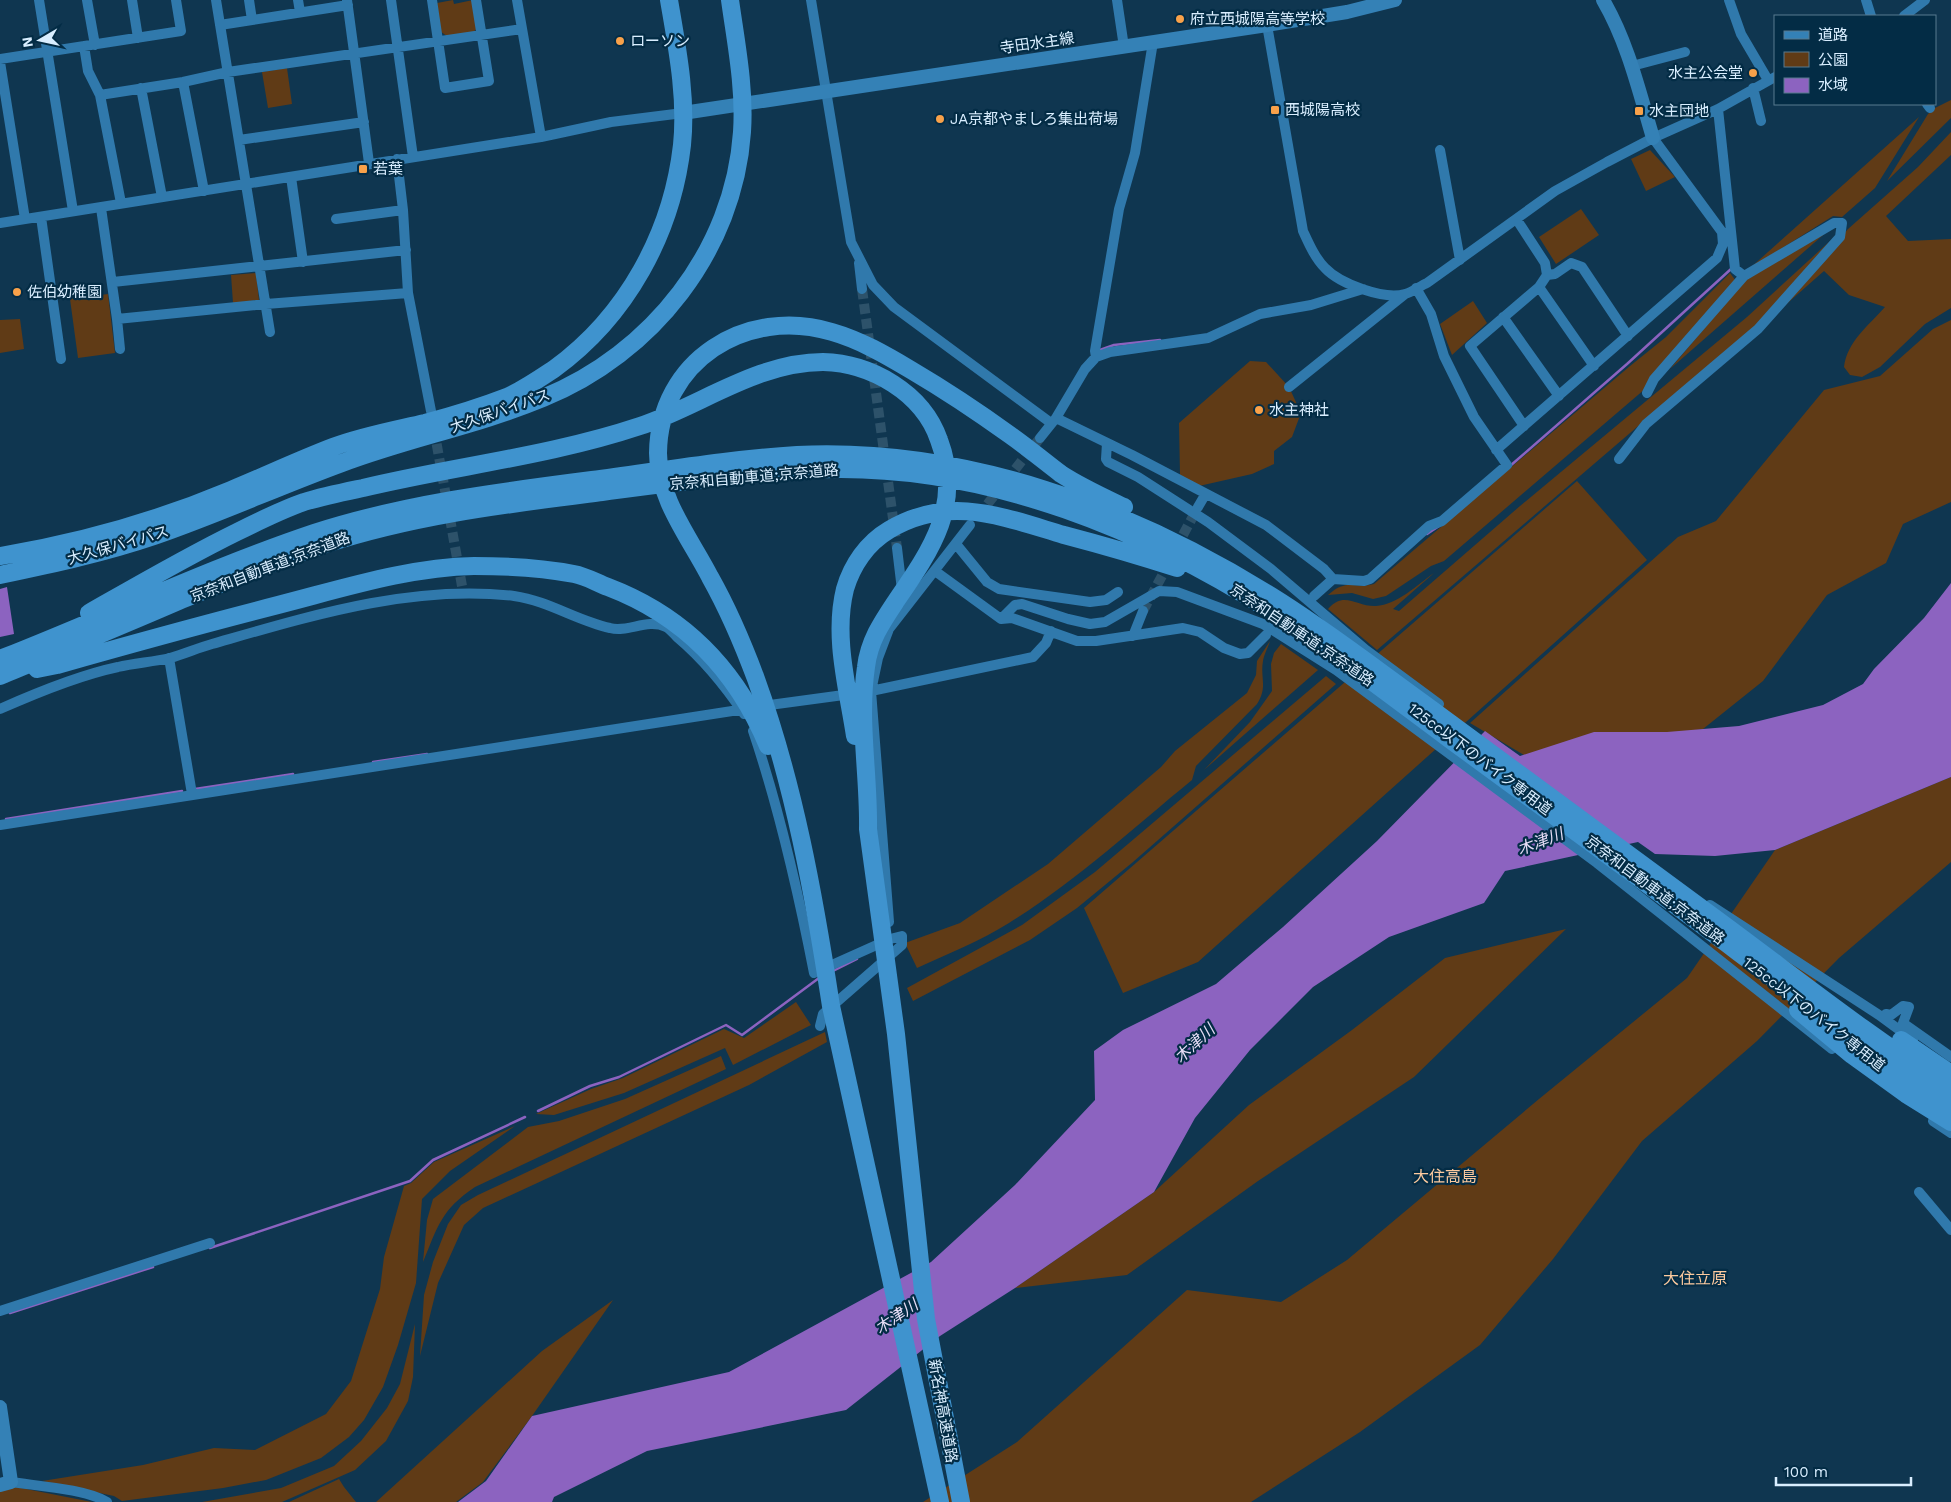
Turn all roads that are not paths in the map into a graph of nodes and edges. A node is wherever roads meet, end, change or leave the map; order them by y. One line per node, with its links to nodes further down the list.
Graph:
1 (39, 0): 36 (street)
2 (87, 0): 33 (street)
3 (132, 0): 30 (street)
4 (176, 0): 30 (street)
5 (216, 0): 26 (street)
6 (249, 0): 25 (street)
7 (298, 0): 22 (street)
8 (390, 0): 34 (street)
9 (432, 0): 31 (street)
10 (476, 0): 29 (street)
11 (517, 0): 28 (street)
12 (669, 0): 50 (highway, 大久保バイパス)
13 (730, 0): 48 (highway, 大久保バイパス)
14 (811, 0): 46 (street)
15 (1117, 0): 35 (street)
16 (1395, 0): 27 (main road, 寺田水主線)
17 (1603, 0): 40 (main road)
18 (1729, 0): 42 (street)
19 (1866, 0): 23 (street)
20 (1925, 0): 24 (street)
21 (348, 2): 22 (street); 38 (street)
22 (300, 12): 25 (street)
23 (1871, 15)
24 (1905, 15)
25 (252, 20): 26 (street)
26 (220, 25): 41 (street)
27 (1267, 25): 32 (main road, 寺田水主線); 84 (street)
28 (522, 29): 29 (street); 53 (street)
29 (482, 35): 31 (street); 31 (street)
30 (138, 38): 33 (street)
31 (438, 41): 34 (street)
32 (1153, 42): 35 (main road, 寺田水主線); 93 (street)
33 (89, 45): 36 (street); 47 (street)
34 (397, 47): 38 (street); 57 (street)
35 (1124, 47): 46 (main road, 寺田水主線)
36 (47, 52): 39 (street); 67 (street)
37 (1685, 52): 40 (street)
38 (355, 54): 41 (street); 52 (street)
39 (0, 60): 69 (street)
40 (1632, 66): 54 (main road)
41 (228, 72): 43 (street); 55 (street)
42 (1771, 78): 45 (street)
43 (183, 82): 44 (street); 62 (street)
44 (141, 88): 47 (street); 63 (street)
45 (1753, 88): 49 (street); 51 (street)
46 (826, 92): 48 (main road, 寺田水主線); 74 (street)
47 (100, 95): 64 (street)
48 (742, 104): 50 (main road, 寺田水主線); 116 (highway, 大久保バイパス)
49 (1718, 109): 54 (street); 79 (street)
50 (683, 113): 53 (street); 99 (highway, 大久保バイパス)
51 (1761, 121)
52 (364, 122): 55 (street); 59 (street)
53 (541, 137): 57 (street)
54 (1653, 138): 71 (street); 91 (street)
55 (239, 140): 61 (street)
56 (1440, 150): 75 (street)
57 (413, 157): 58 (street)
58 (397, 159): 59 (street); 66 (street)
59 (368, 163): 60 (street)
60 (291, 177): 61 (street); 76 (street)
61 (246, 184): 62 (street); 77 (street)
62 (204, 191): 63 (street)
63 (162, 197): 64 (street)
64 (121, 203): 65 (street)
65 (101, 208): 67 (street); 80 (street)
66 (403, 210): 70 (street); 73 (street)
67 (73, 211): 68 (street)
68 (41, 217): 69 (street); 94 (street)
69 (25, 219): 72 (street)
70 (336, 220)
71 (1517, 220): 75 (street); 78 (street)
72 (0, 223)
73 (406, 250): 76 (street); 85 (street)
74 (858, 256): 83 (street); 100 (street)
75 (1460, 260): 82 (street)
76 (303, 262): 77 (street)
77 (259, 266): 80 (street); 87 (street)
78 (1547, 274): 81 (street); 91 (street)
79 (1744, 276): 97 (street); 105 (street)
80 (113, 282): 89 (street)
81 (1539, 287): 88 (street); 95 (street)
82 (1416, 288): 86 (street); 104 (street)
83 (862, 289)
84 (1363, 289): 86 (street); 93 (street)
85 (408, 293): 87 (street); 99 (street)
86 (1405, 294): 96 (street)
87 (266, 304): 89 (street); 90 (street)
88 (1503, 317): 98 (street); 101 (street)
89 (117, 319): 92 (street)
90 (270, 332)
91 (1628, 336): 95 (street)
92 (120, 349)
93 (1096, 358): 100 (street)
94 (61, 359)
95 (1594, 366): 98 (street)
96 (1289, 387)
97 (1647, 393)
98 (1559, 396): 101 (street)
99 (429, 417): 113 (highway, 大久保バイパス)
100 (1054, 420): 102 (street); 103 (street)
101 (1524, 426): 104 (street)
102 (1040, 438)
103 (1106, 443): 108 (street); 144 (street, 125cc以下のバイク専用道)
104 (1496, 450): 117 (street)
105 (1619, 460)
106 (775, 465): 107 (highway, 京奈和自動車道;京奈道路); 114 (highway, 京奈和自動車道;京奈道路); 122 (highway, 京奈和自動車道;京奈道路)
107 (694, 474): 127 (highway, 京奈和自動車道;京奈道路); 130 (highway, 京奈和自動車道;京奈道路)
108 (1205, 495): 109 (street); 117 (street)
109 (1198, 507)
110 (970, 526): 111 (street)
111 (956, 544): 115 (street); 118 (street)
112 (897, 548): 120 (street)
113 (0, 556)
114 (1227, 569): 128 (highway, 京奈和自動車道;京奈道路); 140 (highway)
115 (935, 570): 120 (street); 123 (street)
116 (0, 574)
117 (1333, 579): 119 (street)
118 (1118, 592)
119 (1314, 596)
120 (905, 609): 131 (street)
121 (1144, 611): 126 (street)
122 (1267, 617): 123 (street, 125cc以下のバイク専用道); 128 (highway, 京奈和自動車道;京奈道路); 136 (highway); 149 (street, 125cc以下のバイク専用道)
123 (1001, 620): 124 (street)
124 (1051, 631): 126 (street); 131 (street)
125 (1266, 635): 126 (street)
126 (1133, 636)
127 (23, 650): 130 (highway, 京奈和自動車道;京奈道路); 136 (highway)
128 (1346, 655): 137 (highway, 京奈和自動車道;京奈道路); 138 (highway, 京奈和自動車道;京奈道路)
129 (169, 658): 132 (street); 133 (street); 134 (street)
130 (0, 670): 140 (highway)
131 (871, 691): 133 (street); 139 (street)
132 (0, 709)
133 (741, 710): 134 (street); 139 (street)
134 (192, 794): 135 (street)
135 (0, 825)
136 (868, 829): 158 (highway, 新名神高速道路)
137 (1644, 883): 147 (highway, 京奈和自動車道;京奈道路); 148 (highway)
138 (1715, 918): 145 (highway); 146 (highway, 京奈和自動車道;京奈道路)
139 (890, 939): 142 (street)
140 (822, 946): 157 (highway, 新名神高速道路)
141 (1886, 1014): 143 (street)
142 (820, 1026)
143 (1951, 1058)
144 (1951, 1067)
145 (1951, 1074)
146 (1951, 1088)
147 (1951, 1104)
148 (1951, 1122)
149 (1951, 1133)
150 (1919, 1192): 151 (street)
151 (1951, 1230)
152 (210, 1243): 153 (street)
153 (0, 1311)
154 (0, 1407): 155 (main road)
155 (6, 1484): 156 (street)
156 (107, 1502)
157 (940, 1502)
158 (961, 1502)

